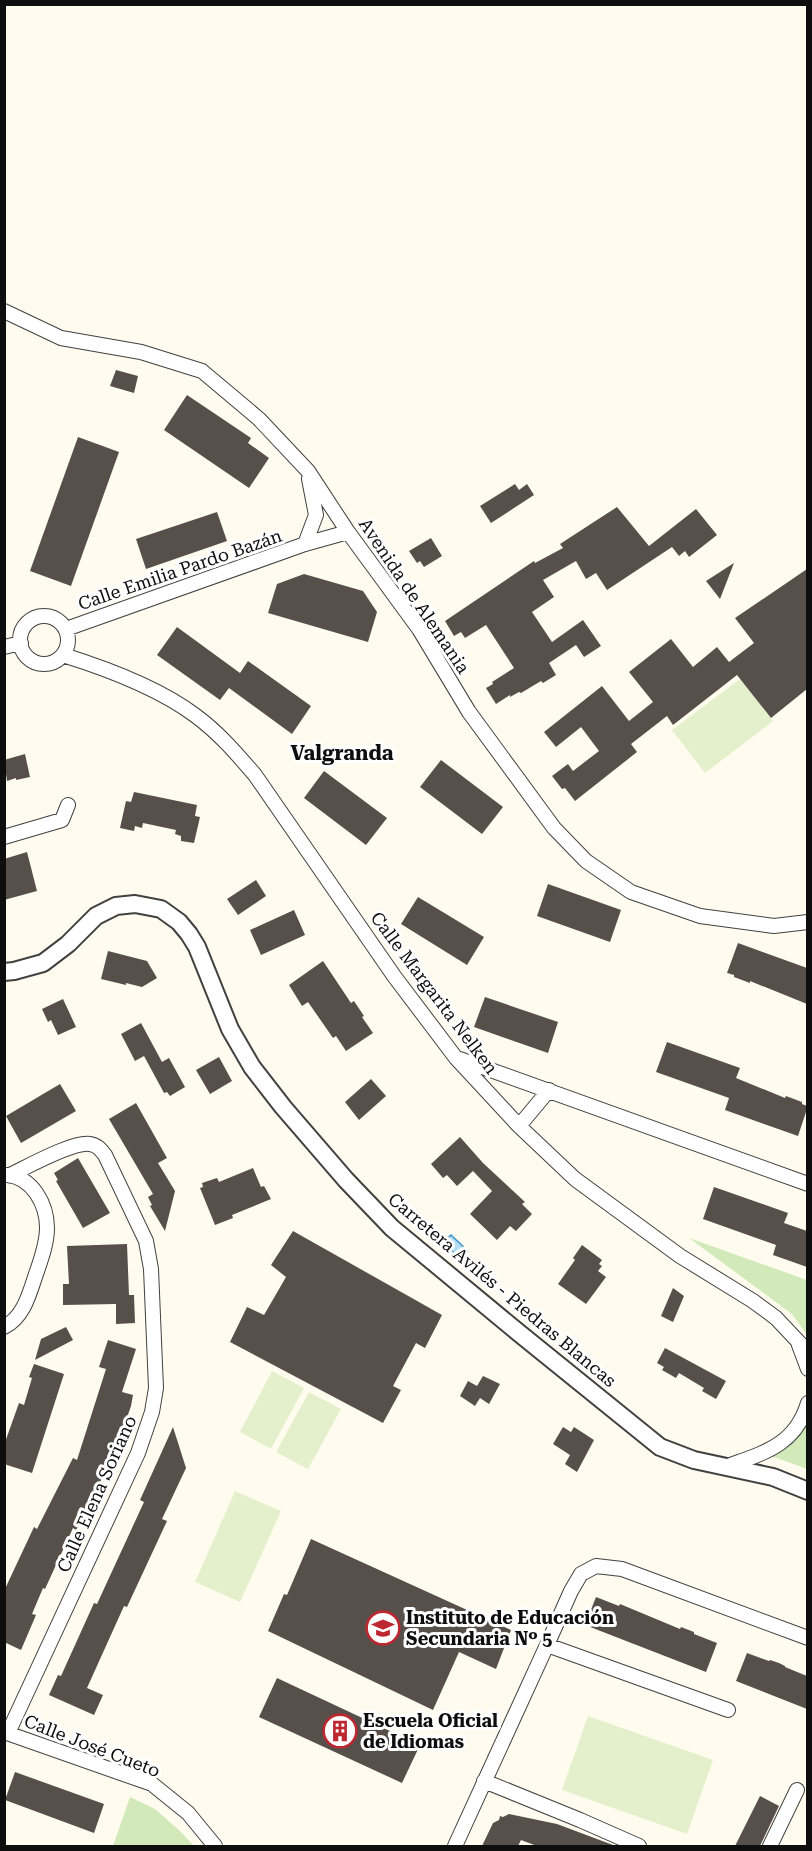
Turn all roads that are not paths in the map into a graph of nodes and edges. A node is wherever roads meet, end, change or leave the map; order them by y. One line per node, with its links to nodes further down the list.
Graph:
1 (4, 312): 2 (street, Avenida de Alemania)
2 (308, 471): 3 (street, Avenida de Alemania); 4 (street, Calle Emilia Pardo Bazán)
3 (348, 532): 4 (street, Calle Emilia Pardo Bazán); 11 (street, Avenida de Alemania)
4 (305, 544): 5 (street, Calle Emilia Pardo Bazán)
5 (66, 629): 6 (street); 8 (street)
6 (21, 643): 7 (street); 8 (street)
7 (4, 647)
8 (63, 655): 13 (street, Calle Margarita Nelken)
9 (68, 805): 10 (street)
10 (4, 837)
11 (807, 922)
12 (4, 972): 22 (street, Carretera Avilés - Piedras Blancas)
13 (456, 1058): 14 (street); 15 (street, Calle Margarita Nelken)
14 (549, 1090): 15 (street); 17 (street)
15 (519, 1126): 19 (street, Calle Margarita Nelken)
16 (7, 1174): 18 (street); 27 (street, Calle Elena Soriano)
17 (807, 1184)
18 (4, 1327)
19 (803, 1348): 20 (street)
20 (807, 1369)
21 (807, 1403): 22 (street)
22 (725, 1467): 23 (street, Carretera Avilés - Piedras Blancas)
23 (807, 1491)
24 (807, 1638): 25 (street)
25 (547, 1646): 26 (street); 28 (street)
26 (728, 1710)
27 (6, 1732): 30 (street, Calle José Cueto)
28 (484, 1781): 31 (street); 32 (street)
29 (797, 1790): 33 (street)
30 (215, 1846)
31 (455, 1846)
32 (639, 1846)
33 (770, 1846)

